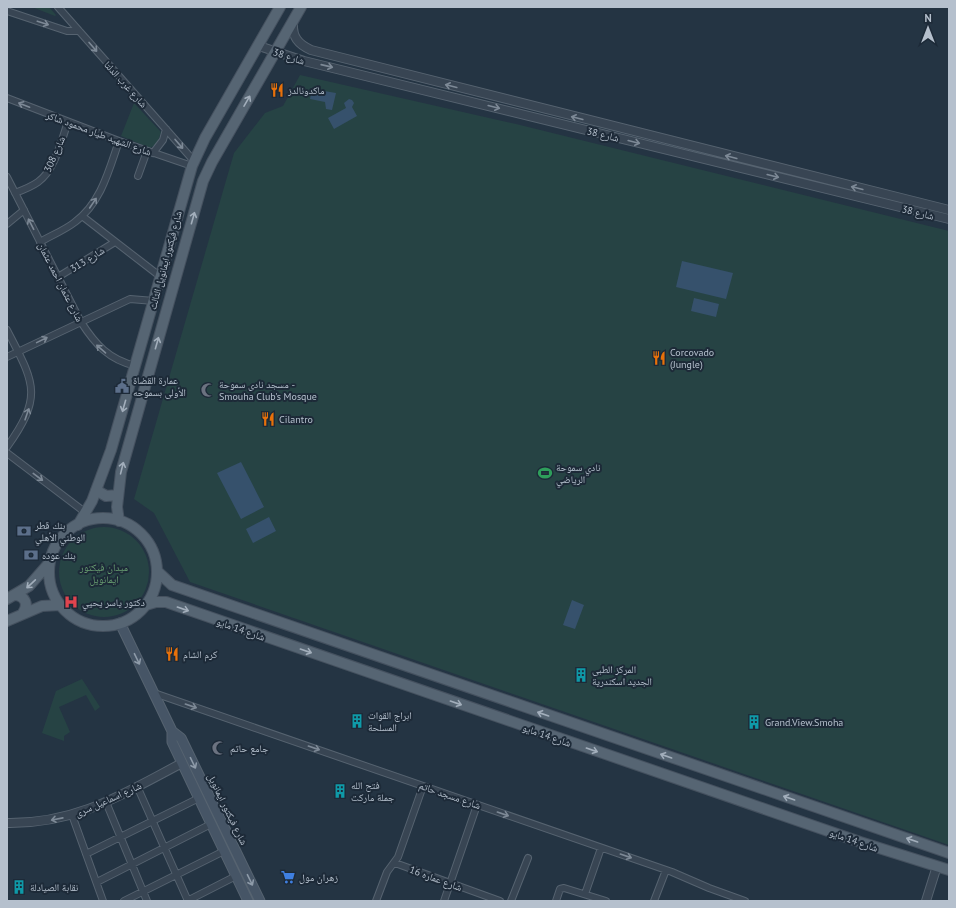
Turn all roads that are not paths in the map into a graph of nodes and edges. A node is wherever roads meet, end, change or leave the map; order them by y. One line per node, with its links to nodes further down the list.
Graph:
1 (58, 7): 6 (street, شارع غرب الدلتا)
2 (280, 7): 7 (main road, شارع فيكتور ايمانويل الثالث)
3 (301, 7): 5 (main road, شارع فيكتور ايمانويل الثالث)
4 (7, 11): 6 (street, one-way to 6)
5 (293, 20): 8 (main road, شارع فيكتور ايمانويل الثالث); 18 (street, شارع 38, one-way to 5)
6 (79, 31): 11 (street, شارع غرب الدلتا, one-way to 11)
7 (259, 46): 8 (street, شارع 38); 14 (main road, شارع فيكتور ايمانويل الثالث)
8 (276, 52): 18 (street, شارع 38, one-way to 18); 37 (main road, شارع فيكتور ايمانويل الثالث, one-way to 8)
9 (7, 98): 10 (street, شارع الشهيد طيار محمود شاكر, one-way to 9)
10 (68, 122): 12 (street, شارع الشهيد طيار محمود شاكر); 17 (street, شارع 308)
11 (166, 129): 13 (street); 14 (street, شارع غرب الدلتا, one-way to 14)
12 (119, 141): 13 (street, شارع الشهيد طيار محمود شاكر); 21 (street, one-way to 12)
13 (150, 152): 14 (street, شارع الشهيد طيار محمود شاكر); 15 (street)
14 (193, 164): 27 (main road, شارع فيكتور ايمانويل الثالث)
15 (138, 176)
16 (7, 177): 17 (street, شارع عثمان احمد عثمان)
17 (15, 193): 19 (street, شارع عثمان احمد عثمان)
18 (870, 196): 20 (street, شارع 38); 22 (street, شارع 38)
19 (24, 210): 23 (street); 24 (street, شارع عثمان احمد عثمان, one-way to 19)
20 (949, 210)
21 (82, 216): 24 (street); 25 (street)
22 (949, 219)
23 (7, 224)
24 (40, 242): 26 (street, شارع عثمان احمد عثمان)
25 (115, 242): 26 (street, شارع 313); 27 (street)
26 (58, 277): 29 (street, شارع عثمان احمد عثمان)
27 (161, 277): 28 (main road, شارع فيكتور ايمانويل الثالث)
28 (154, 300): 29 (street); 33 (main road, شارع فيكتور ايمانويل الثالث)
29 (81, 322): 31 (street, one-way to 29); 33 (street, شارع عثمان احمد عثمان, one-way to 29)
30 (7, 330): 31 (street)
31 (18, 352): 32 (street); 34 (street, one-way to 31)
32 (7, 357)
33 (136, 366): 36 (main road, شارع فيكتور ايمانويل الثالث, one-way to 36)
34 (7, 447)
35 (7, 453): 38 (street, one-way to 38)
36 (96, 490): 37 (main road); 38 (main road, شارع فيكتور ايمانويل الثالث)
37 (118, 496): 39 (main road, شارع فيكتور ايمانويل الثالث)
38 (86, 513): 40 (main road, شارع فيكتور ايمانويل الثالث)
39 (119, 521): 40 (main road); 42 (main road)
40 (78, 525): 41 (main road)
41 (50, 562): 43 (main road, one-way to 43); 44 (main road)
42 (157, 571): 45 (main road); 49 (main road, شارع 14 مايو)
43 (11, 597): 46 (main road)
44 (60, 605): 46 (main road); 48 (main road)
45 (146, 605): 48 (main road); 51 (main road, شارع 14 مايو, one-way to 51)
46 (23, 613): 47 (main road)
47 (7, 621)
48 (120, 624): 50 (main road, شارع فيكتور ايمانويل, one-way to 50)
49 (446, 680): 51 (main road); 67 (main road, شارع 14 مايو, one-way to 49)
50 (154, 693): 52 (main road, شارع فيكتور ايمانويل); 55 (street, شارع مسجد حاتم, one-way to 55)
51 (438, 697): 72 (main road, شارع 14 مايو, one-way to 72)
52 (172, 731): 53 (main road, شارع فيكتور ايمانويل); 87 (main road, شارع فيكتور ايمانويل, one-way to 87)
53 (182, 763): 54 (street, شارع اسماعيل سرى); 56 (main road, شارع فيكتور ايمانويل)
54 (137, 786): 57 (street, شارع اسماعيل سرى); 60 (street)
55 (423, 786): 58 (street, شارع مسجد حاتم); 70 (street)
56 (199, 798): 60 (street); 62 (main road, شارع فيكتور ايمانويل)
57 (106, 802): 59 (street, شارع اسماعيل سرى); 63 (street)
58 (477, 805): 65 (street, شارع مسجد حاتم, one-way to 65); 78 (street)
59 (72, 815): 61 (street, شارع اسماعيل سرى, one-way to 61); 68 (street)
60 (153, 821): 63 (street); 64 (street)
61 (7, 823)
62 (211, 824): 64 (street); 66 (main road, شارع فيكتور ايمانويل)
63 (121, 837): 68 (street); 71 (street)
64 (165, 848): 71 (street); 75 (street)
65 (602, 848): 73 (street, شارع مسجد حاتم, one-way to 73); 80 (street)
66 (224, 851): 75 (street); 76 (main road, شارع فيكتور ايمانويل)
67 (949, 853)
68 (86, 854): 77 (street)
69 (528, 858): 91 (street)
70 (395, 863): 78 (street, شارع عماره 16); 88 (street)
71 (132, 864): 77 (street); 79 (street)
72 (937, 866): 74 (main road, شارع 14 مايو); 97 (street)
73 (666, 870): 81 (street, شارع مسجد حاتم); 94 (street)
74 (949, 870)
75 (177, 874): 79 (street); 85 (street)
76 (236, 876): 85 (street); 86 (main road, شارع فيكتور ايمانويل)
77 (97, 882): 82 (street)
78 (451, 883): 89 (street); 90 (street, شارع عماره 16)
79 (143, 891): 83 (street); 84 (street)
80 (585, 894): 92 (street); 93 (street)
81 (725, 894): 95 (street); 96 (street, شارع مسجد حاتم)
82 (103, 901)
83 (124, 901)
84 (147, 901)
85 (188, 901)
86 (248, 901)
87 (260, 901)
88 (376, 901)
89 (444, 901)
90 (500, 901)
91 (512, 901)
92 (556, 901)
93 (606, 901)
94 (654, 901)
95 (722, 901)
96 (744, 901)
97 (926, 901)

